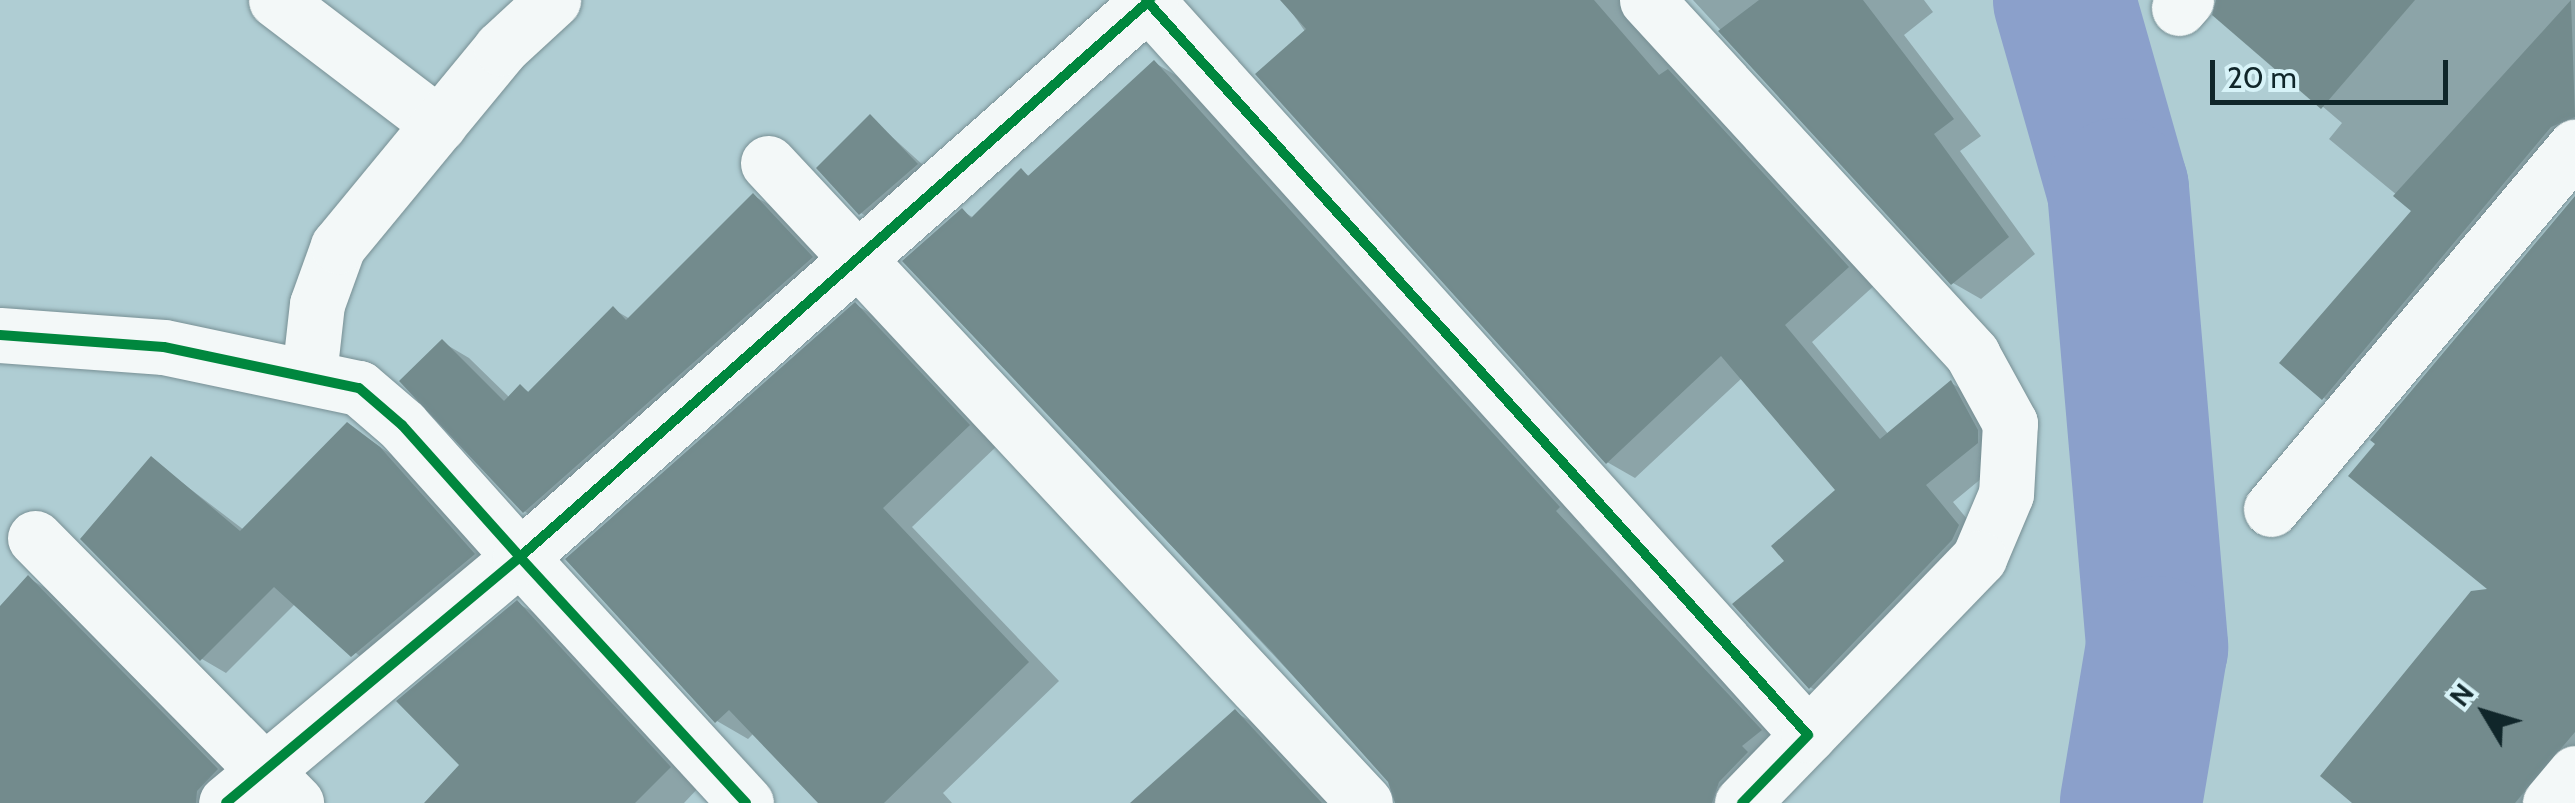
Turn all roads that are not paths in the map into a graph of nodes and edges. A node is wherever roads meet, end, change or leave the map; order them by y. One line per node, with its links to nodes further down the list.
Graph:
1 (276, 0): 5 (street)
2 (553, 0): 5 (street)
3 (1148, 0): 8 (street); 14 (street)
4 (1646, 0): 14 (street)
5 (439, 124): 10 (street)
6 (2575, 147): 11 (street)
7 (768, 163): 8 (street)
8 (859, 256): 13 (street); 18 (street)
9 (0, 335): 10 (street)
10 (309, 375): 13 (street)
11 (2271, 509)
12 (34, 538): 16 (street)
13 (520, 557): 16 (street); 17 (street)
14 (1808, 735): 19 (street)
15 (2575, 773): 20 (street)
16 (261, 791)
17 (746, 803)
18 (1365, 803)
19 (1742, 803)
20 (2550, 803)

